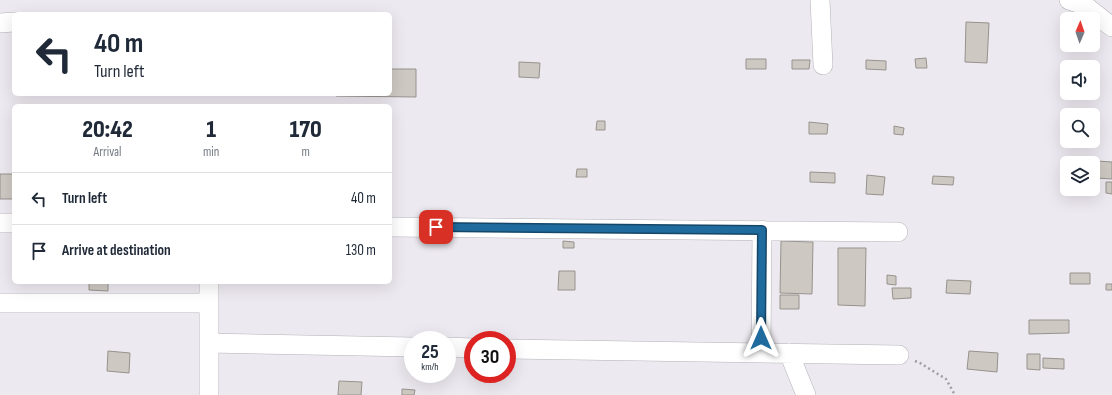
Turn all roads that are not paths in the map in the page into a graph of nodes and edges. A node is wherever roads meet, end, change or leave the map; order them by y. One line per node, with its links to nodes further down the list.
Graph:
1 (820, 0): 6 (street)
2 (1069, 0): 5 (street)
3 (12, 22): 4 (street)
4 (0, 23)
5 (1112, 27)
6 (823, 65)
7 (0, 223): 8 (street)
8 (12, 223)
9 (392, 227): 10 (street)
10 (762, 230): 11 (street); 18 (street)
11 (898, 232)
12 (209, 284): 14 (street)
13 (0, 303): 14 (street)
14 (209, 304): 15 (street)
15 (209, 343): 16 (street); 21 (street)
16 (404, 347)
17 (516, 348): 18 (street)
18 (761, 353): 19 (street)
19 (789, 353): 20 (street); 22 (street)
20 (899, 355)
21 (209, 395)
22 (806, 395)

